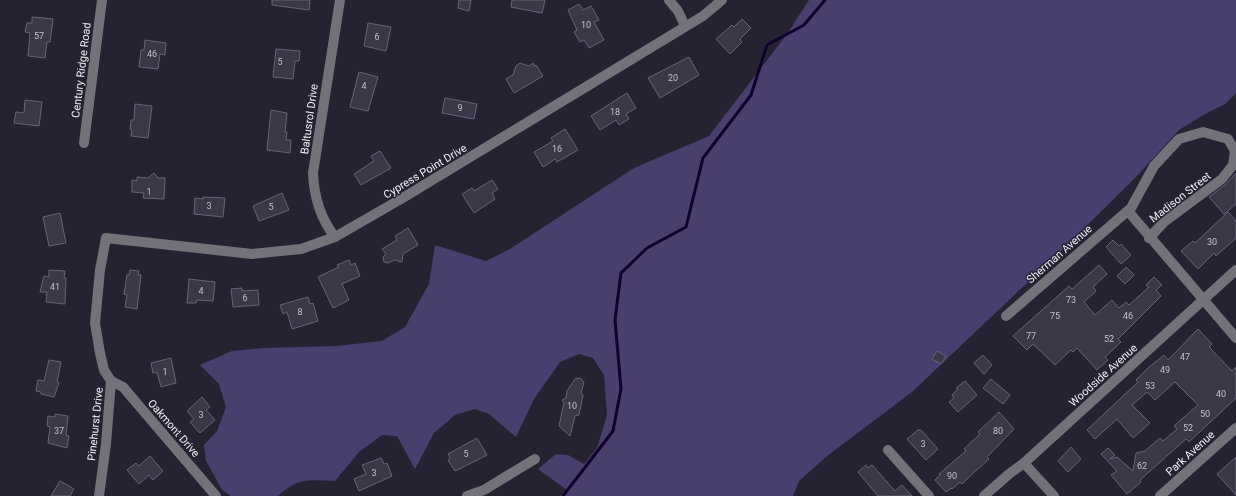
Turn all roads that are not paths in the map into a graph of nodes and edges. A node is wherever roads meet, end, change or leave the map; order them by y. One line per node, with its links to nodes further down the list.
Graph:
1 (102, 0): 6 (street, Century Ridge Road)
2 (340, 0): 8 (street, Baltusrol Drive)
3 (669, 0): 5 (street)
4 (722, 0): 5 (street, Cypress Point Drive)
5 (685, 26): 8 (street, Cypress Point Drive)
6 (84, 143)
7 (1128, 211): 10 (street, Madison Street); 10 (street, Madison Street); 13 (street, Sherman Avenue)
8 (335, 237): 9 (street, Cypress Point Drive)
9 (106, 238): 15 (street, Pinehurst Drive)
10 (1149, 238): 12 (street, Madison Street)
11 (1236, 270): 12 (street, Woodside Avenue)
12 (1202, 300): 14 (street, Madison Street); 19 (street, Woodside Avenue)
13 (1006, 316)
14 (1236, 338)
15 (111, 381): 20 (street, Pinehurst Drive); 21 (street, Oakmont Drive)
16 (1236, 428): 26 (street, Park Avenue)
17 (888, 450): 23 (street)
18 (536, 459): 22 (street)
19 (1024, 463): 24 (street, Woodside Avenue); 25 (street)
20 (98, 496)
21 (216, 496)
22 (467, 496)
23 (929, 496)
24 (984, 496)
25 (1054, 496)
26 (1160, 496)

